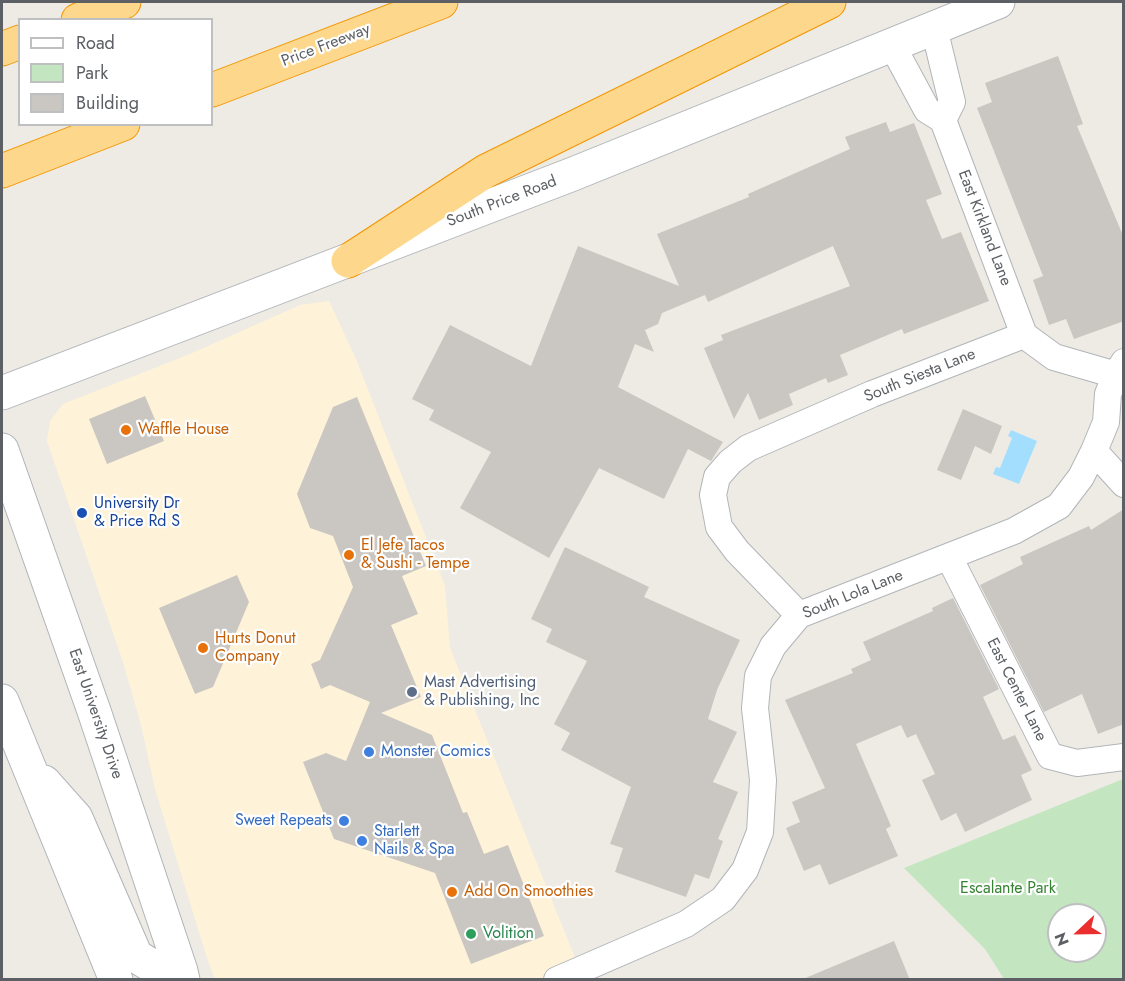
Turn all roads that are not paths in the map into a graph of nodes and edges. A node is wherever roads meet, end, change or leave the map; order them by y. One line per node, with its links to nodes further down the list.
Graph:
1 (124, 2): 5 (highway)
2 (441, 2): 10 (highway, Price Freeway)
3 (829, 2): 14 (highway)
4 (998, 2): 6 (main road, South Price Road)
5 (83, 18)
6 (934, 28): 8 (main road, South Price Road); 11 (street)
7 (18, 43): 9 (highway)
8 (892, 45): 11 (street, East Kirkland Lane); 14 (main road, South Price Road)
9 (2, 49)
10 (213, 90)
11 (943, 120): 15 (street, East Kirkland Lane)
12 (118, 126): 13 (highway)
13 (2, 171)
14 (348, 261): 17 (main road, South Price Road)
15 (1024, 335): 16 (street); 22 (street, South Siesta Lane)
16 (1120, 368): 19 (street, South Lola Lane)
17 (2, 393)
18 (2, 450): 26 (main road, East University Drive)
19 (1094, 451): 20 (street); 21 (street, South Lola Lane)
20 (1124, 484)
21 (949, 557): 22 (street, South Lola Lane); 24 (street, East Center Lane)
22 (799, 615): 28 (street, South Lola Lane)
23 (2, 701): 25 (main road)
24 (1124, 757)
25 (26, 763): 26 (main road); 27 (main road)
26 (182, 975)
27 (116, 980)
28 (557, 980)

